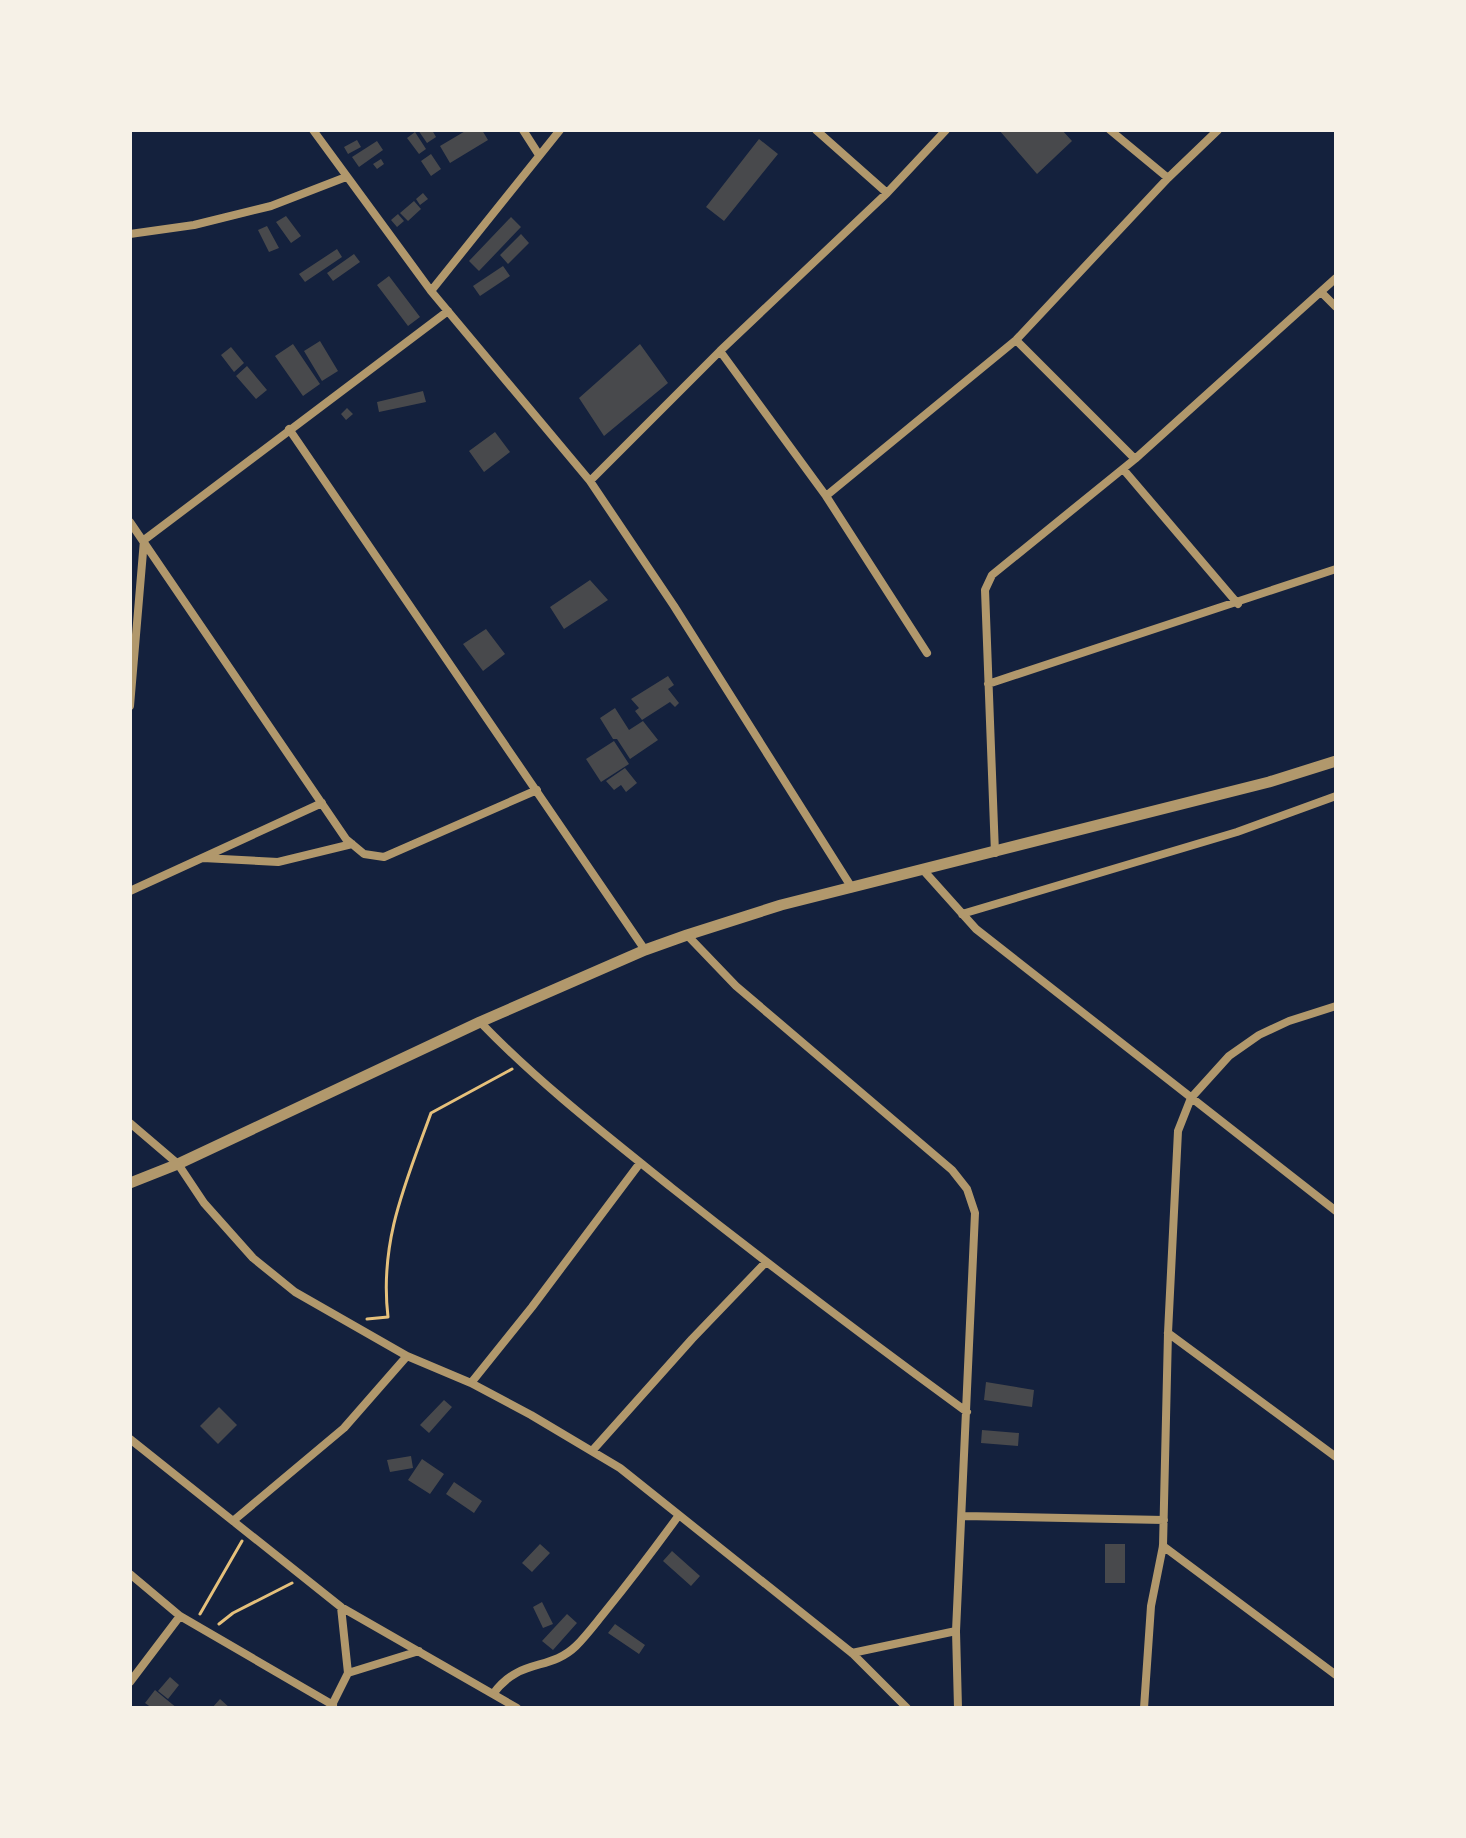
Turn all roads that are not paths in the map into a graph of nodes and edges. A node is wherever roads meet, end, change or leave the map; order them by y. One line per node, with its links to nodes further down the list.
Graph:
1 (313, 130): 9 (street)
2 (523, 130): 8 (street)
3 (560, 130): 8 (street)
4 (816, 130): 11 (street)
5 (946, 130): 11 (street)
6 (1110, 130): 10 (street)
7 (1218, 130): 10 (street)
8 (539, 155): 14 (street)
9 (346, 177): 12 (street); 14 (street)
10 (1168, 178): 18 (street)
11 (887, 193): 19 (street)
12 (130, 234)
13 (1336, 278): 15 (street)
14 (431, 291): 17 (street)
15 (1321, 292): 16 (street); 21 (street)
16 (1336, 307)
17 (448, 311): 20 (street); 23 (street)
18 (1016, 340): 21 (street); 24 (street)
19 (720, 351): 23 (street); 24 (street)
20 (289, 429): 26 (street); 33 (street)
21 (1135, 459): 22 (street)
22 (1123, 469): 28 (street); 30 (street)
23 (590, 481): 40 (street)
24 (826, 496): 29 (street)
25 (130, 522): 26 (street)
26 (144, 540): 31 (street); 35 (street)
27 (1336, 569): 28 (street)
28 (1238, 604): 30 (street)
29 (927, 653)
30 (988, 684): 37 (street)
31 (130, 706)
32 (1336, 761): 37 (street)
33 (537, 790): 36 (street); 44 (street)
34 (1336, 796): 42 (street)
35 (322, 803): 36 (street); 38 (street)
36 (352, 844): 38 (street)
37 (995, 853): 39 (street)
38 (202, 858): 41 (street)
39 (924, 871): 40 (street); 42 (street)
40 (852, 888): 43 (street)
41 (130, 891)
42 (962, 914): 47 (street)
43 (687, 935): 44 (street); 57 (street)
44 (645, 950): 46 (street)
45 (1336, 1006): 47 (street)
46 (480, 1022): 49 (street); 50 (street)
47 (1191, 1098): 52 (street); 54 (street)
48 (130, 1123): 50 (street)
49 (640, 1163): 53 (street); 56 (street)
50 (178, 1164): 51 (street); 55 (street)
51 (130, 1183)
52 (1336, 1211)
53 (765, 1263): 57 (street); 59 (street)
54 (1168, 1333): 60 (street); 63 (street)
55 (407, 1356): 56 (street); 64 (street)
56 (471, 1383): 59 (street)
57 (967, 1412): 62 (street)
58 (130, 1439): 64 (street)
59 (592, 1451): 61 (street)
60 (1336, 1457)
61 (679, 1515): 71 (street); 75 (street)
62 (963, 1516): 63 (street); 69 (street)
63 (1164, 1520): 65 (street)
64 (233, 1521): 67 (street)
65 (1163, 1546): 73 (street); 80 (street)
66 (130, 1574): 68 (street)
67 (341, 1607): 70 (street); 72 (street)
68 (180, 1616): 74 (street); 76 (street)
69 (956, 1631): 71 (street); 79 (street)
70 (419, 1651): 72 (street); 75 (street)
71 (852, 1653): 78 (street)
72 (348, 1673): 76 (street)
73 (1336, 1675)
74 (130, 1682)
75 (493, 1694): 77 (street)
76 (332, 1706)
77 (517, 1708)
78 (907, 1708)
79 (958, 1708)
80 (1144, 1708)

